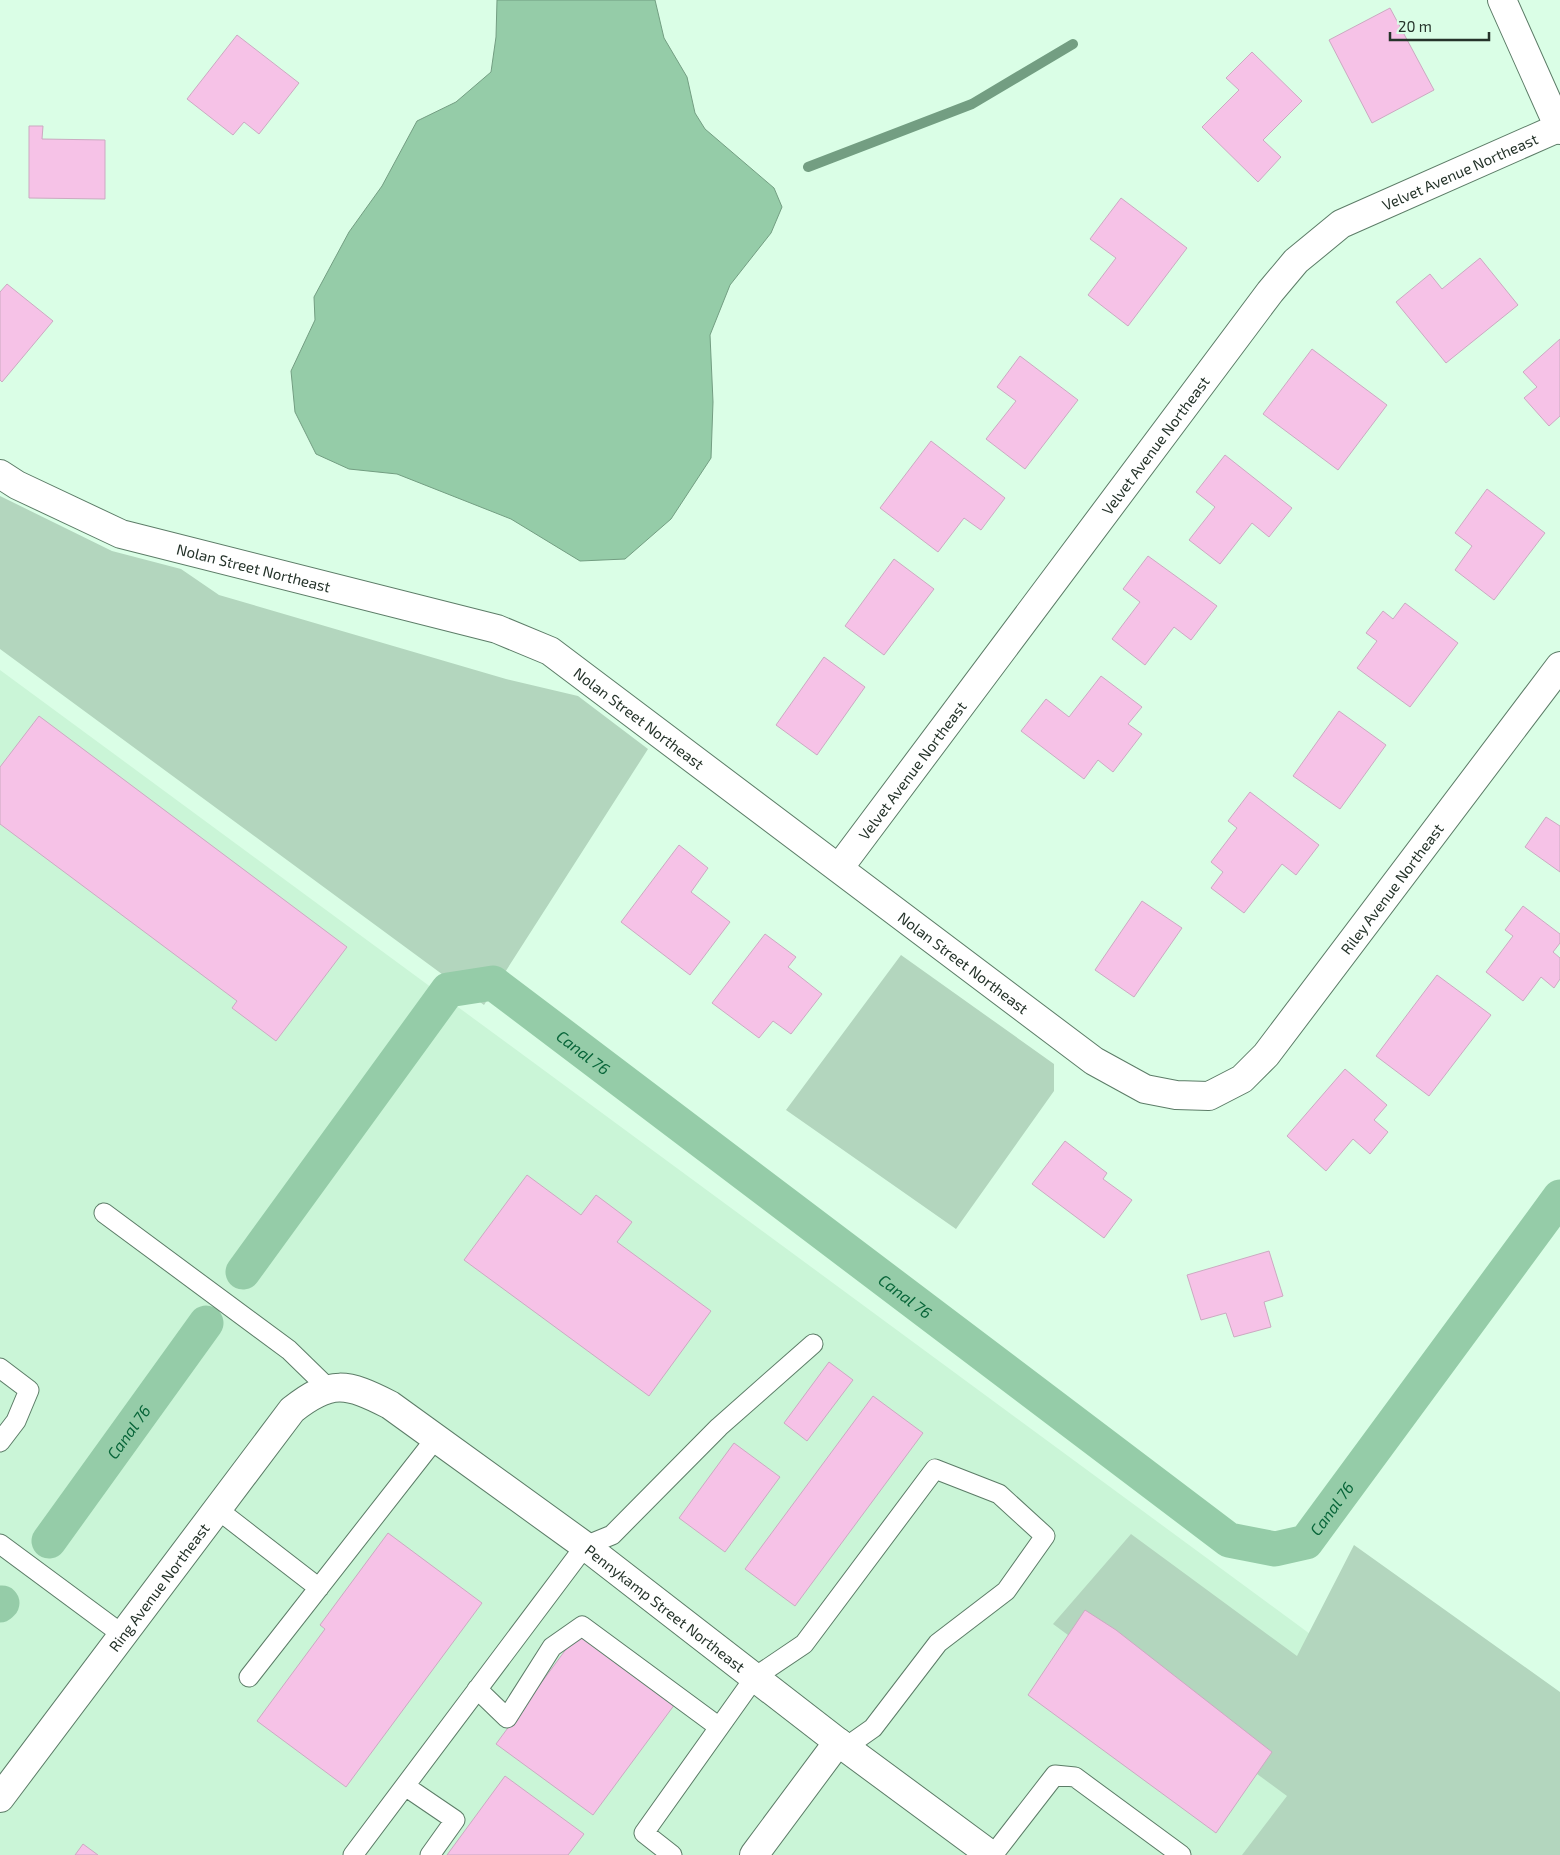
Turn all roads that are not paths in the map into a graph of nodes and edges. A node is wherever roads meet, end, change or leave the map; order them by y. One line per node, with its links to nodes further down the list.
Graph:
1 (1502, 0): 2 (street)
2 (1559, 129): 5 (street, Velvet Avenue Northeast)
3 (0, 474): 5 (street, Nolan Street Northeast)
4 (1560, 666): 6 (street, Riley Avenue Northeast)
5 (838, 868): 6 (street, Nolan Street Northeast)
6 (1209, 1096)
7 (104, 1214): 10 (lane)
8 (814, 1344): 15 (lane)
9 (0, 1368): 12 (lane)
10 (328, 1388): 11 (street, Pennykamp Street Northeast); 13 (street, Ring Avenue Northeast)
11 (436, 1438): 15 (street, Pennykamp Street Northeast); 16 (lane)
12 (0, 1442)
13 (217, 1509): 16 (lane); 17 (street, Ring Avenue Northeast)
14 (0, 1544): 17 (lane)
15 (585, 1546): 19 (street, Pennykamp Street Northeast); 20 (lane)
16 (318, 1588): 18 (lane)
17 (123, 1635): 24 (street, Ring Avenue Northeast)
18 (249, 1677)
19 (755, 1677): 21 (lane); 22 (street, Pennykamp Street Northeast); 22 (lane)
20 (477, 1689): 21 (lane); 23 (lane)
21 (719, 1727): 27 (lane)
22 (842, 1744): 28 (street); 29 (street, Pennykamp Street Northeast)
23 (405, 1786): 25 (lane); 26 (lane)
24 (0, 1798)
25 (353, 1855)
26 (430, 1855)
27 (672, 1855)
28 (754, 1855)
29 (992, 1855): 30 (lane)
30 (1181, 1855)

